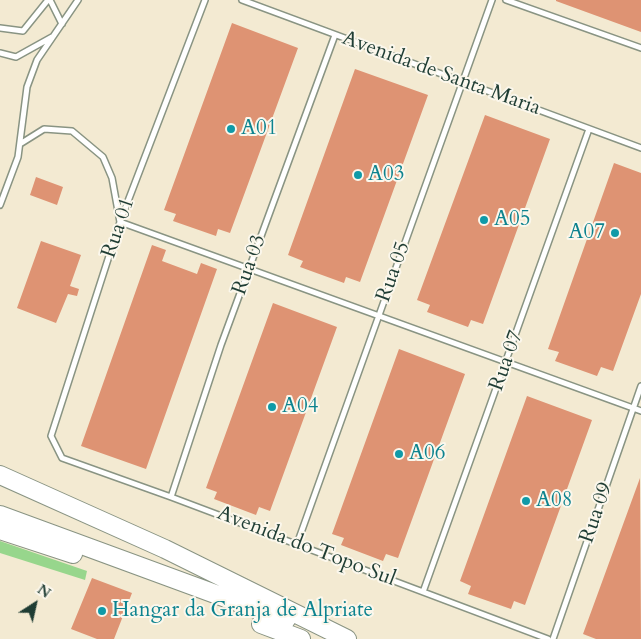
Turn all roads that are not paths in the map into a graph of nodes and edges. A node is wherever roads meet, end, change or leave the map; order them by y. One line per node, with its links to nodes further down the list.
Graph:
1 (49, 0): 7 (lane); 8 (lane)
2 (78, 0): 7 (lane)
3 (205, 0): 18 (lane, Rua 01)
4 (242, 0): 9 (lane, Avenida de Santa Maria)
5 (492, 0): 13 (lane, Rua 05)
6 (506, 0): 11 (lane)
7 (62, 24): 10 (lane)
8 (0, 28)
9 (335, 34): 13 (lane, Avenida de Santa Maria); 19 (lane, Rua 03)
10 (53, 37): 12 (lane); 15 (lane)
11 (641, 48)
12 (0, 54)
13 (463, 81): 14 (lane, Avenida de Santa Maria); 20 (lane, Rua 05)
14 (590, 129): 16 (lane, Avenida de Santa Maria); 21 (lane, Rua 07)
15 (20, 144): 17 (lane); 18 (lane)
16 (641, 148)
17 (0, 205)
18 (120, 222): 19 (lane); 25 (lane, Rua 01)
19 (249, 268): 20 (lane); 27 (lane, Rua 03)
20 (379, 315): 21 (lane); 31 (lane, Rua 05)
21 (506, 362): 23 (lane); 32 (lane, Rua 07)
22 (641, 386): 23 (lane, Rua 09)
23 (633, 408): 24 (lane); 38 (lane, Rua 09)
24 (641, 411)
25 (62, 458): 27 (lane, Avenida do Topo Sul)
26 (0, 475): 33 (highway)
27 (171, 497): 31 (lane, Avenida do Topo Sul)
28 (0, 502): 33 (highway)
29 (0, 515): 35 (highway)
30 (0, 530): 34 (highway)
31 (297, 544): 32 (lane, Avenida do Topo Sul)
32 (422, 592): 37 (lane, Avenida do Topo Sul)
33 (302, 617): 36 (highway)
34 (301, 639)
35 (333, 639)
36 (347, 639)
37 (548, 639)
38 (553, 639)

